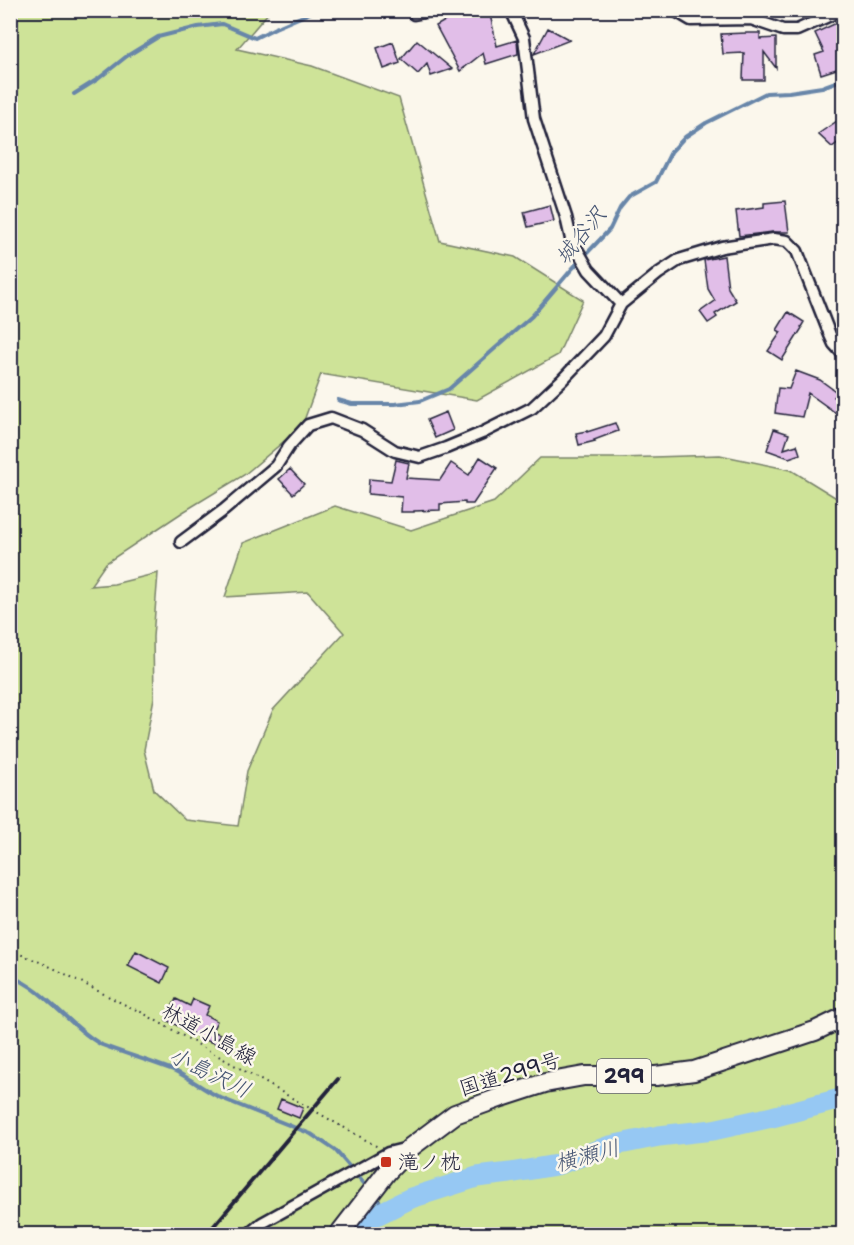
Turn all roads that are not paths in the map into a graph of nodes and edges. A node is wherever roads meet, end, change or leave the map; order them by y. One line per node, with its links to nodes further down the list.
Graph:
1 (435, 10): 5 (street)
2 (511, 10): 6 (street)
3 (674, 10): 4 (street)
4 (842, 10)
5 (414, 14)
6 (619, 303): 7 (street); 8 (street)
7 (843, 355)
8 (181, 542)
9 (843, 1017): 10 (highway, 国道299号 / 299)
10 (411, 1147): 11 (street); 12 (highway, 国道299号 / 299)
11 (249, 1234)
12 (339, 1234)

